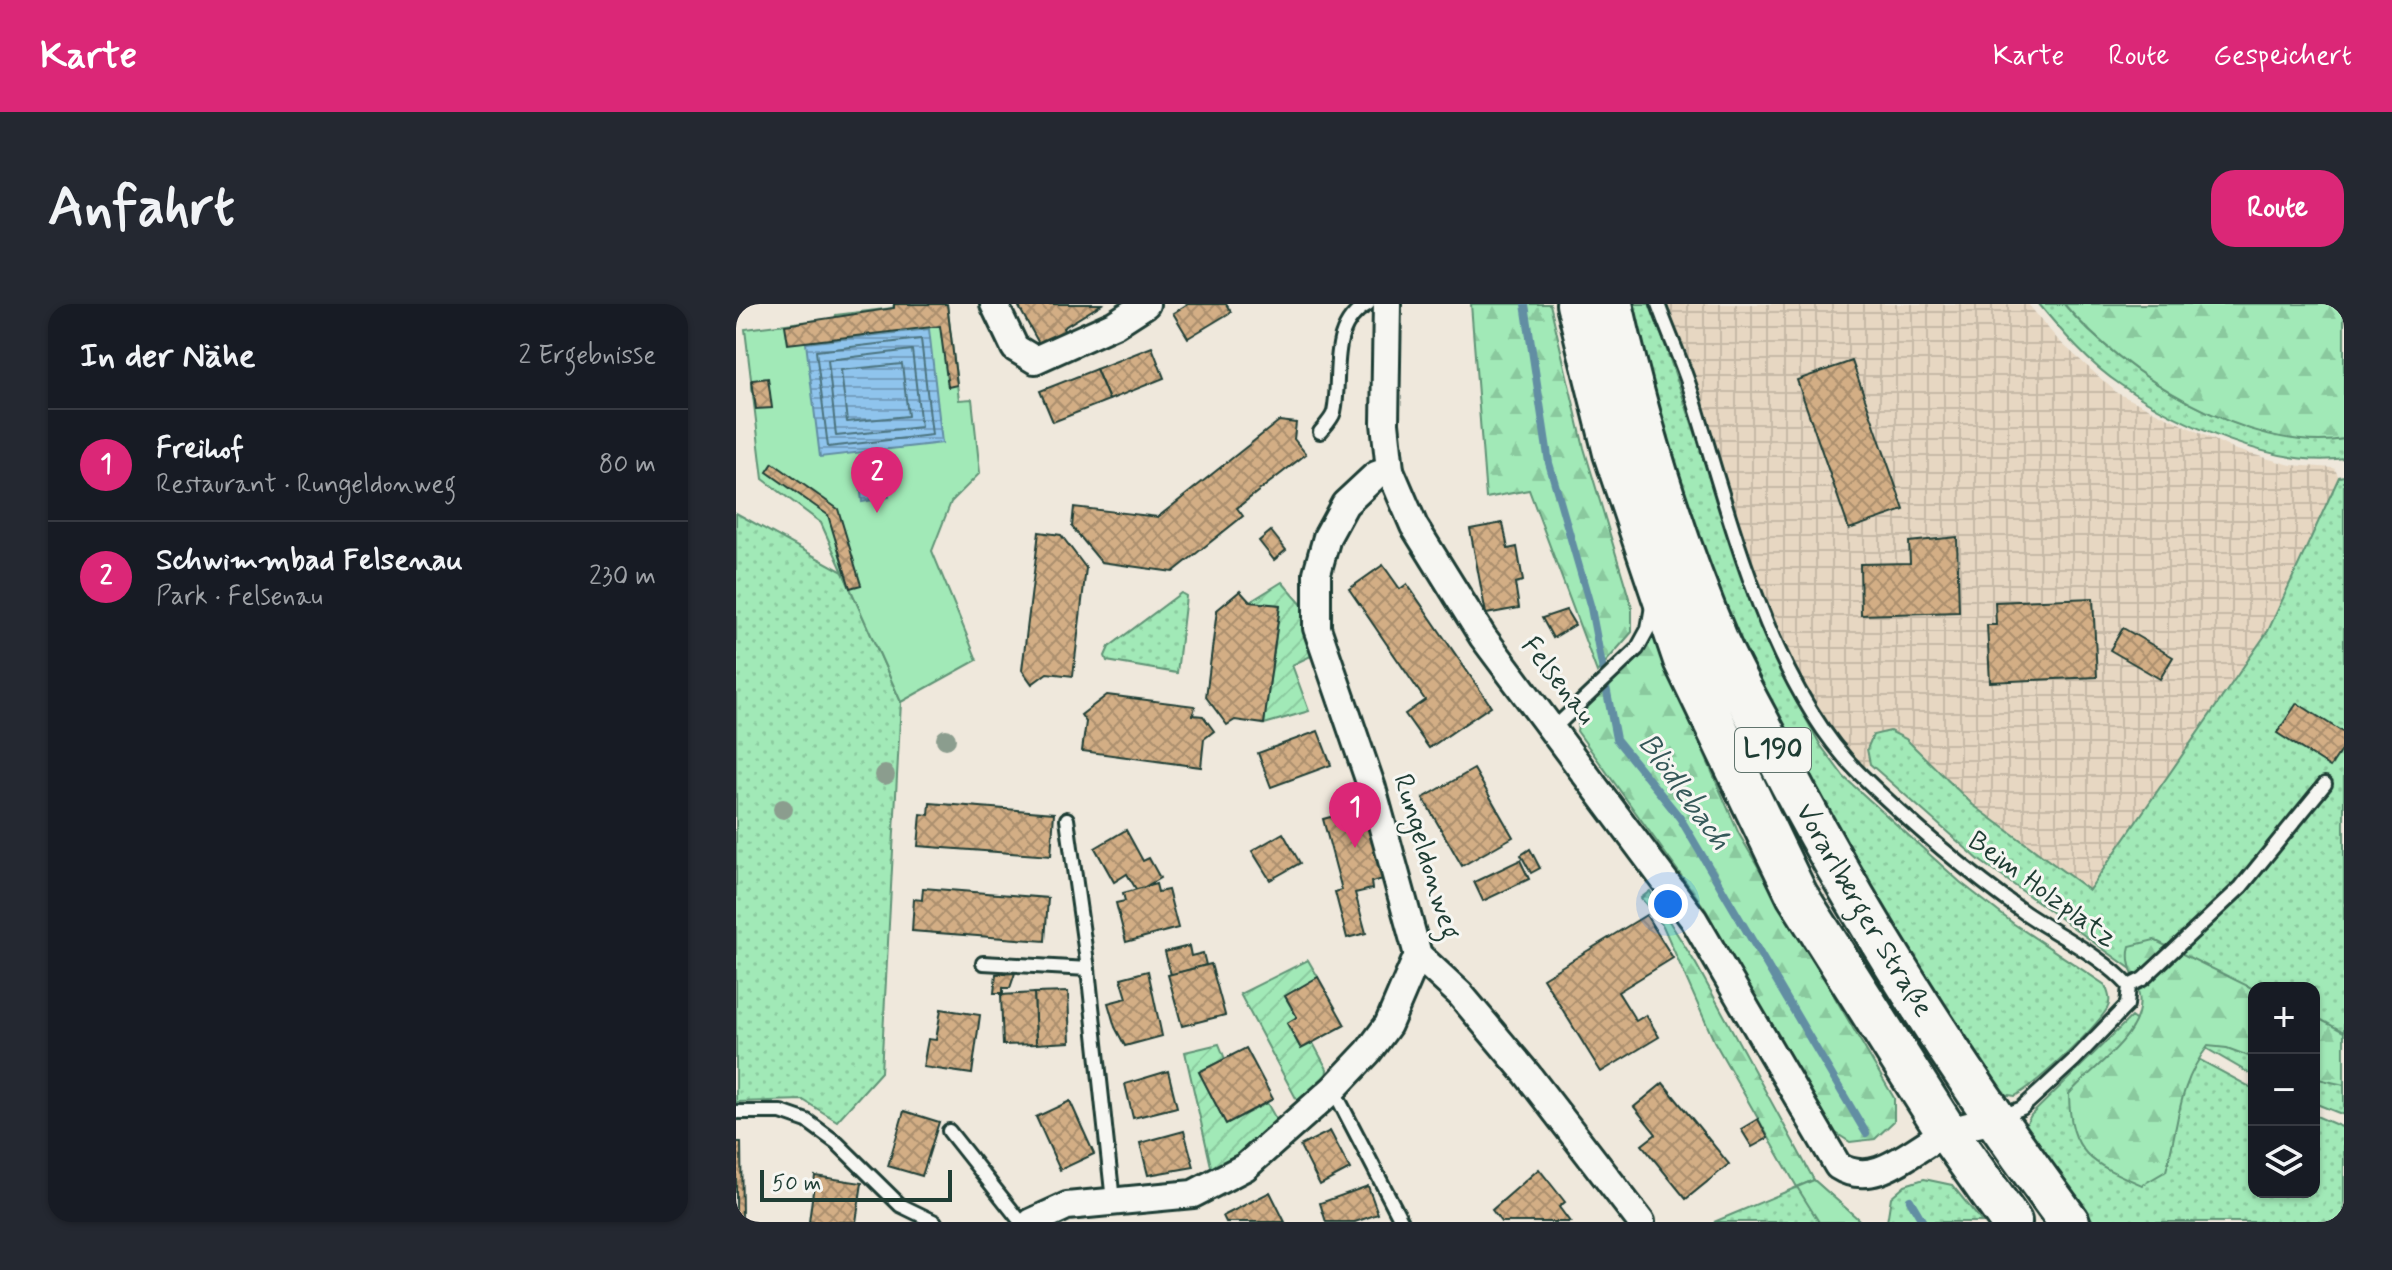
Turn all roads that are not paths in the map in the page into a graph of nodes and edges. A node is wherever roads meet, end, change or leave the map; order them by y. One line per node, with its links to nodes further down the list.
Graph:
1 (994, 304): 2 (street)
2 (1146, 304)
3 (1368, 304): 8 (lane)
4 (1387, 304): 9 (street, Felsenau)
5 (1577, 304): 10 (main road, Vorarlberger Straße / L190)
6 (1612, 304): 20 (main road, Vorarlberger Straße / L190)
7 (1658, 304): 17 (lane, Beim Holzplatz)
8 (1320, 432)
9 (1390, 470): 11 (street, Felsenau); 14 (street, Rungeldonweg)
10 (1658, 586): 11 (lane); 22 (main road, Vorarlberger Straße / L190)
11 (1554, 728): 22 (street, Felsenau)
12 (2325, 784): 17 (lane)
13 (1067, 819): 16 (lane)
14 (1418, 955): 18 (street); 28 (street, Rungeldonweg)
15 (983, 963): 16 (lane)
16 (1088, 969): 23 (lane)
17 (2129, 986): 20 (lane, Beim Holzplatz)
18 (1333, 1089): 23 (street); 27 (lane)
19 (736, 1112): 24 (lane)
20 (1994, 1120): 22 (street, Felsenau); 30 (main road, Vorarlberger Straße / L190)
21 (949, 1131): 25 (lane)
22 (1947, 1132): 29 (main road, Vorarlberger Straße / L190)
23 (1113, 1201): 26 (street)
24 (935, 1222)
25 (1021, 1222)
26 (1032, 1222)
27 (1402, 1222)
28 (1641, 1222)
29 (2011, 1222)
30 (2069, 1222)

